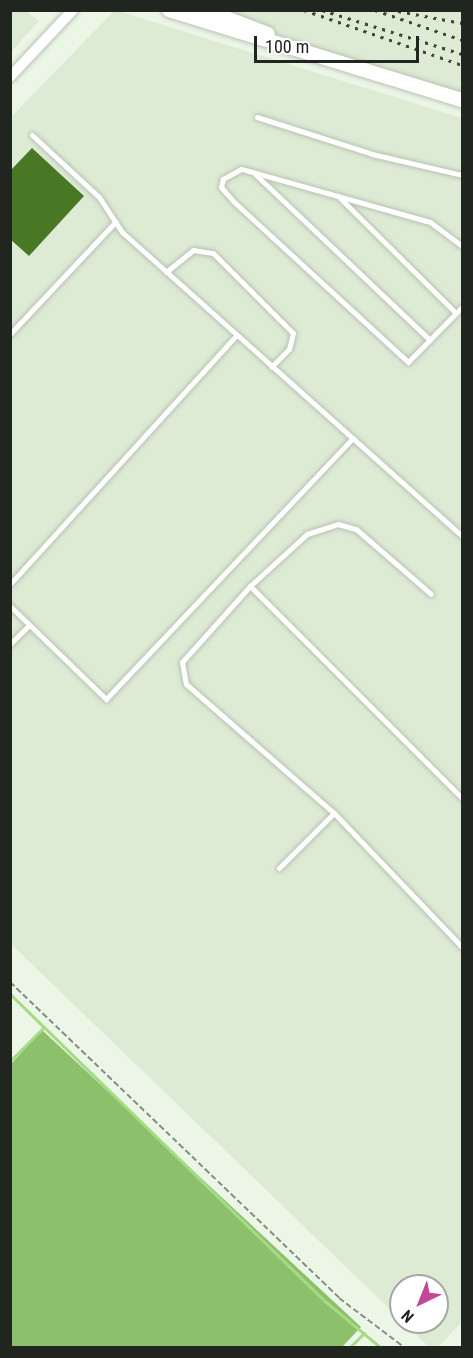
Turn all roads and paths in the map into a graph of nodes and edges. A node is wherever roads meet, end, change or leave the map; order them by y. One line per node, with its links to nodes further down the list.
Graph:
1 (73, 10): 5 (street)
2 (169, 10): 4 (main road)
3 (205, 10): 4 (main road)
4 (288, 46): 6 (main road)
5 (10, 78)
6 (462, 100)
7 (257, 117): 10 (lane)
8 (32, 135): 12 (lane)
9 (253, 172): 11 (lane); 19 (lane); 19 (lane)
10 (462, 175)
11 (337, 196): 13 (lane); 16 (lane)
12 (115, 222): 14 (lane); 17 (lane)
13 (462, 246)
14 (166, 272): 18 (lane); 20 (lane)
15 (462, 307): 16 (lane)
16 (456, 313): 19 (lane)
17 (10, 334)
18 (236, 336): 20 (lane); 23 (lane)
19 (430, 340)
20 (271, 367): 21 (lane)
21 (352, 438): 22 (lane); 27 (lane)
22 (462, 536)
23 (10, 584)
24 (250, 586): 25 (lane); 29 (lane); 30 (lane)
25 (431, 594)
26 (10, 606): 27 (lane)
27 (29, 625): 28 (lane)
28 (10, 644)
29 (462, 798)
30 (334, 813): 31 (lane); 32 (lane)
31 (279, 868)
32 (462, 947)
33 (10, 982): 34 (path)
34 (405, 1347)

